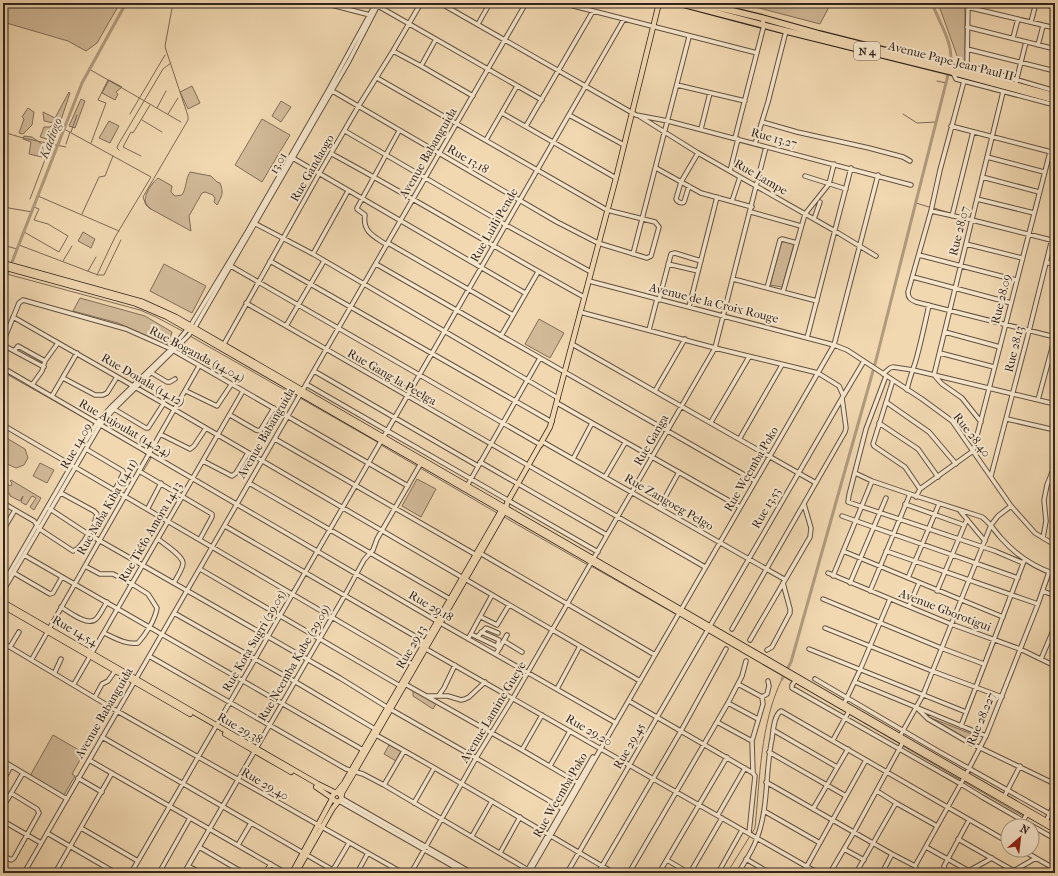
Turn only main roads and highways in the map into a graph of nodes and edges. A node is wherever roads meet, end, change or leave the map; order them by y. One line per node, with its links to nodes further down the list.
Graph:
1 (659, 3): 10 (main road)
2 (679, 3): 5 (highway, Avenue Pape Jean Paul II / N 4)
3 (700, 3): 4 (highway, Avenue Pape Jean Paul II / N 4)
4 (1055, 96)
5 (1055, 100)
6 (4, 265): 7 (main road)
7 (192, 328): 8 (main road); 8 (main road)
8 (301, 392): 9 (main road)
9 (383, 439): 10 (main road); 10 (main road)
10 (505, 507): 11 (main road); 17 (main road)
11 (464, 579): 14 (main road); 14 (main road, Rue 29.13)
12 (3, 602): 15 (main road, Rue 14.54)
13 (3, 606): 15 (main road)
14 (438, 622): 19 (main road, Rue 29.13); 19 (main road)
15 (48, 630): 16 (main road)
16 (91, 655): 18 (main road, Rue 14.54); 18 (main road)
17 (792, 676): 20 (main road); 20 (main road)
18 (135, 680): 22 (main road, Rue 29.38)
19 (402, 685): 21 (main road)
20 (844, 706): 24 (main road); 24 (main road)
21 (389, 708): 23 (main road); 23 (main road)
22 (256, 750): 25 (main road, Rue 29.38); 27 (main road, Rue 29.38)
23 (353, 771): 25 (main road); 28 (main road)
24 (965, 776): 26 (main road)
25 (336, 793): 27 (main road); 28 (main road, Rue 29.38)
26 (1003, 798): 29 (main road); 30 (main road)
27 (332, 799): 28 (main road, Rue 29.38); 34 (main road)
28 (340, 799): 34 (main road)
29 (1037, 818)
30 (1037, 818)
31 (1040, 820): 32 (main road)
32 (1046, 823): 33 (main road); 35 (main road)
33 (1055, 826)
34 (320, 827): 36 (main road)
35 (1055, 830)
36 (305, 853): 37 (main road); 38 (main road)
37 (292, 873)
38 (296, 873)

